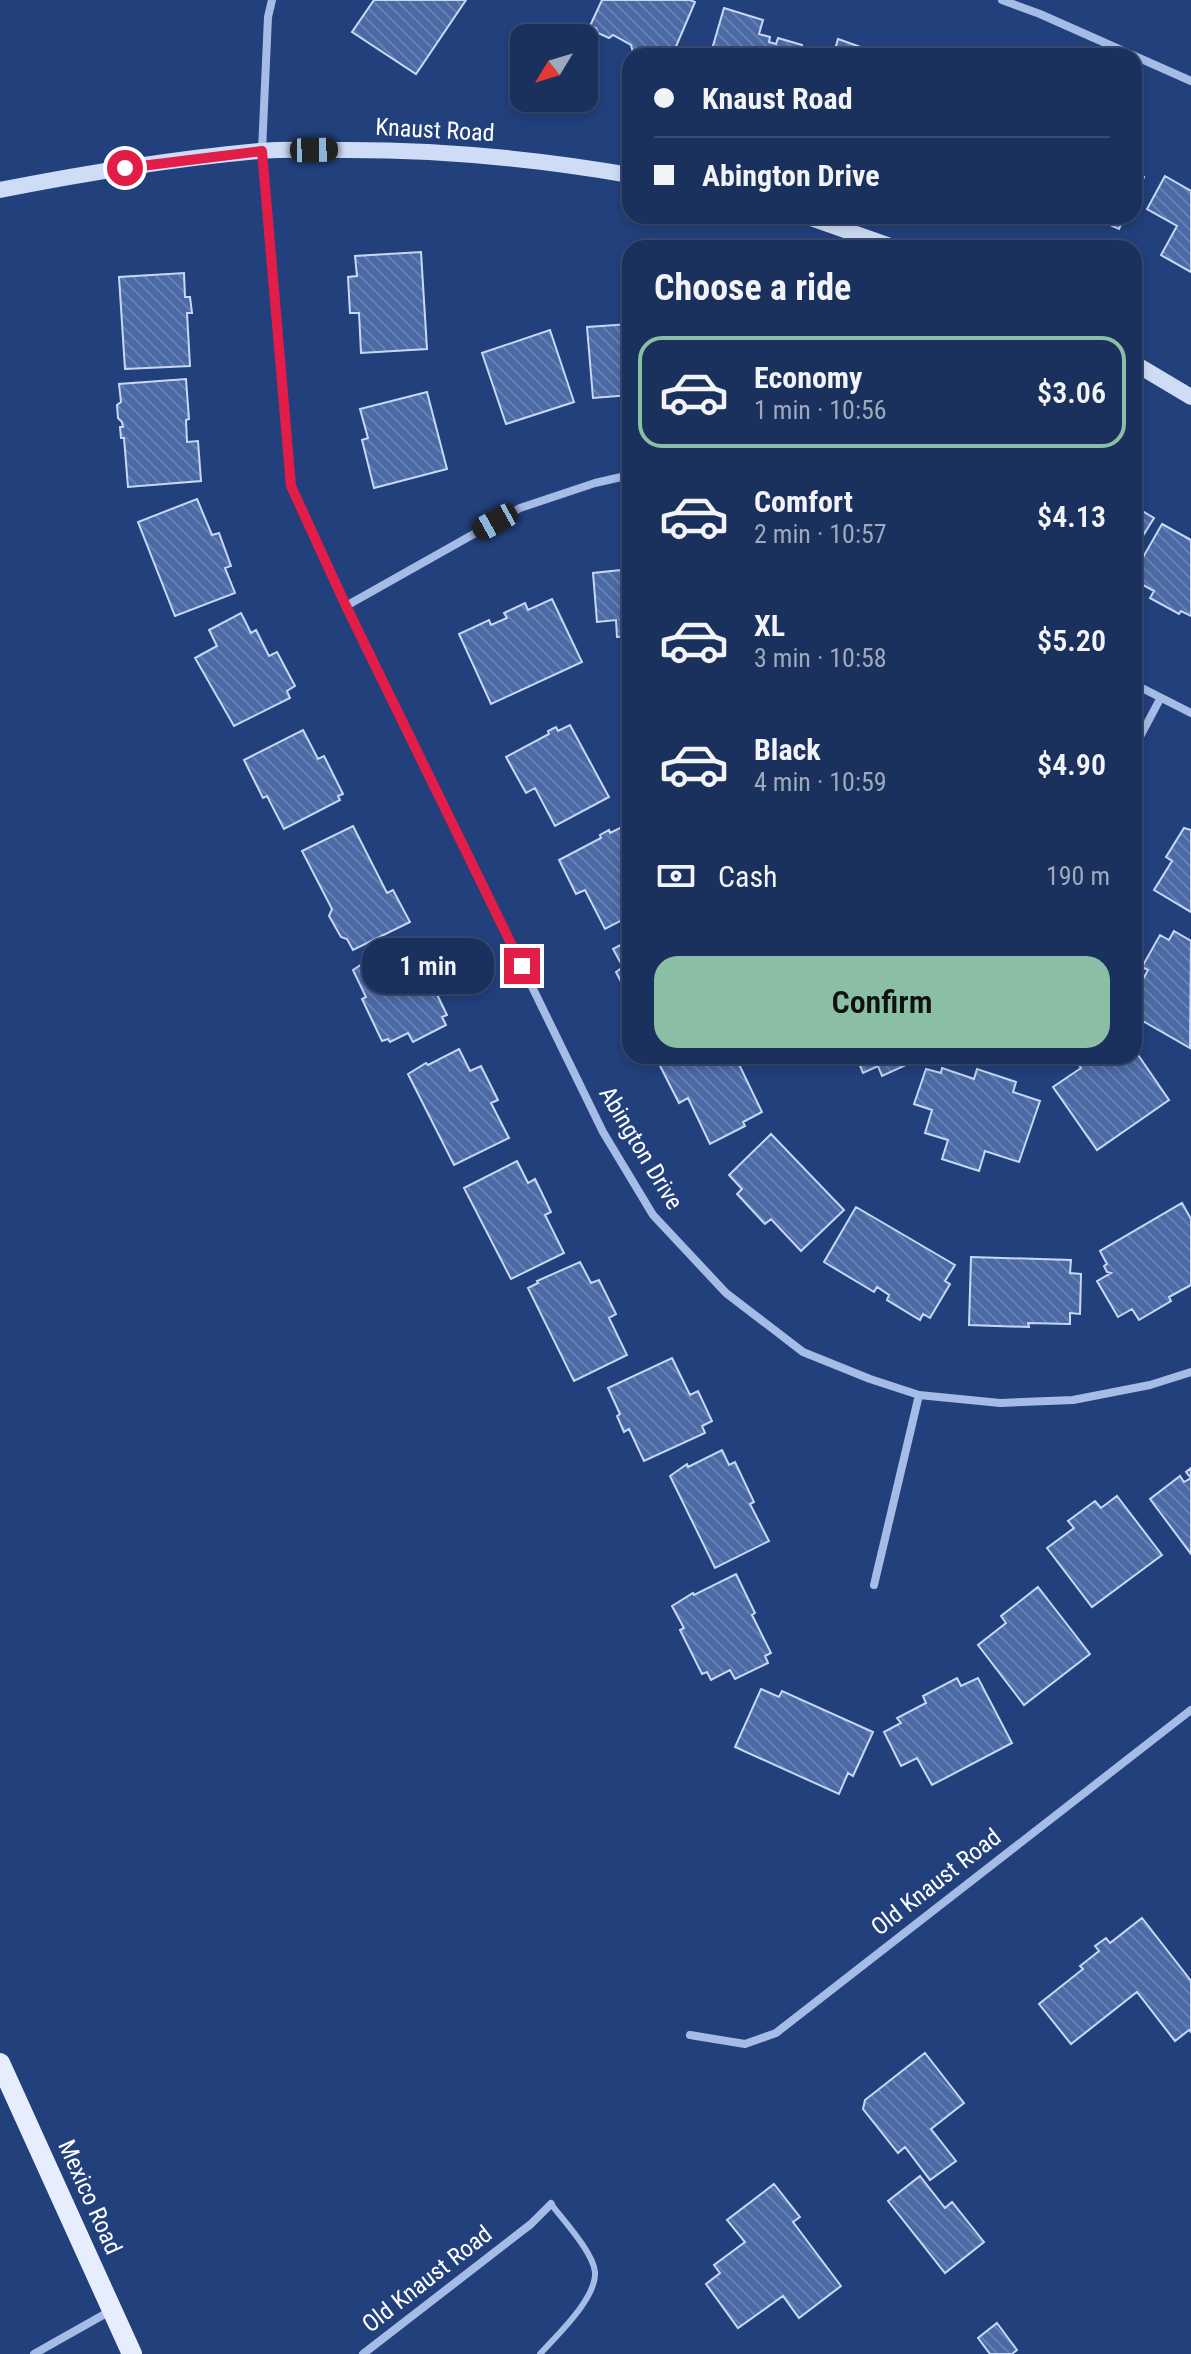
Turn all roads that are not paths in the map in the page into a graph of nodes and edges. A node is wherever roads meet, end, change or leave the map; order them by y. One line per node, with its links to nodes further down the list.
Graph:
1 (272, 0): 6 (street, Abington Drive)
2 (1002, 0): 3 (street)
3 (1117, 48)
4 (1142, 59): 5 (street)
5 (1191, 81)
6 (262, 151): 7 (main road, Knaust Road); 8 (main road, Knaust Road); 14 (street, Abington Drive)
7 (622, 174)
8 (0, 190)
9 (828, 224): 10 (main road)
10 (873, 240)
11 (1142, 368): 12 (main road)
12 (1191, 397)
13 (622, 477): 14 (street)
14 (346, 606): 20 (street, Abington Drive)
15 (1142, 689): 16 (street)
16 (1160, 699): 17 (street); 18 (street)
17 (1191, 713)
18 (1142, 733)
19 (1191, 1372): 20 (street, Abington Drive)
20 (919, 1395): 21 (street)
21 (874, 1585)
22 (1191, 1710): 23 (street, Old Knaust Road)
23 (690, 2035)
24 (0, 2063): 26 (main road, Mexico Road)
25 (551, 2204): 29 (street, Old Knaust Road); 30 (lane)
26 (112, 2309): 27 (street); 28 (main road, Mexico Road)
27 (34, 2354)
28 (132, 2354)
29 (363, 2354)
30 (540, 2354)

